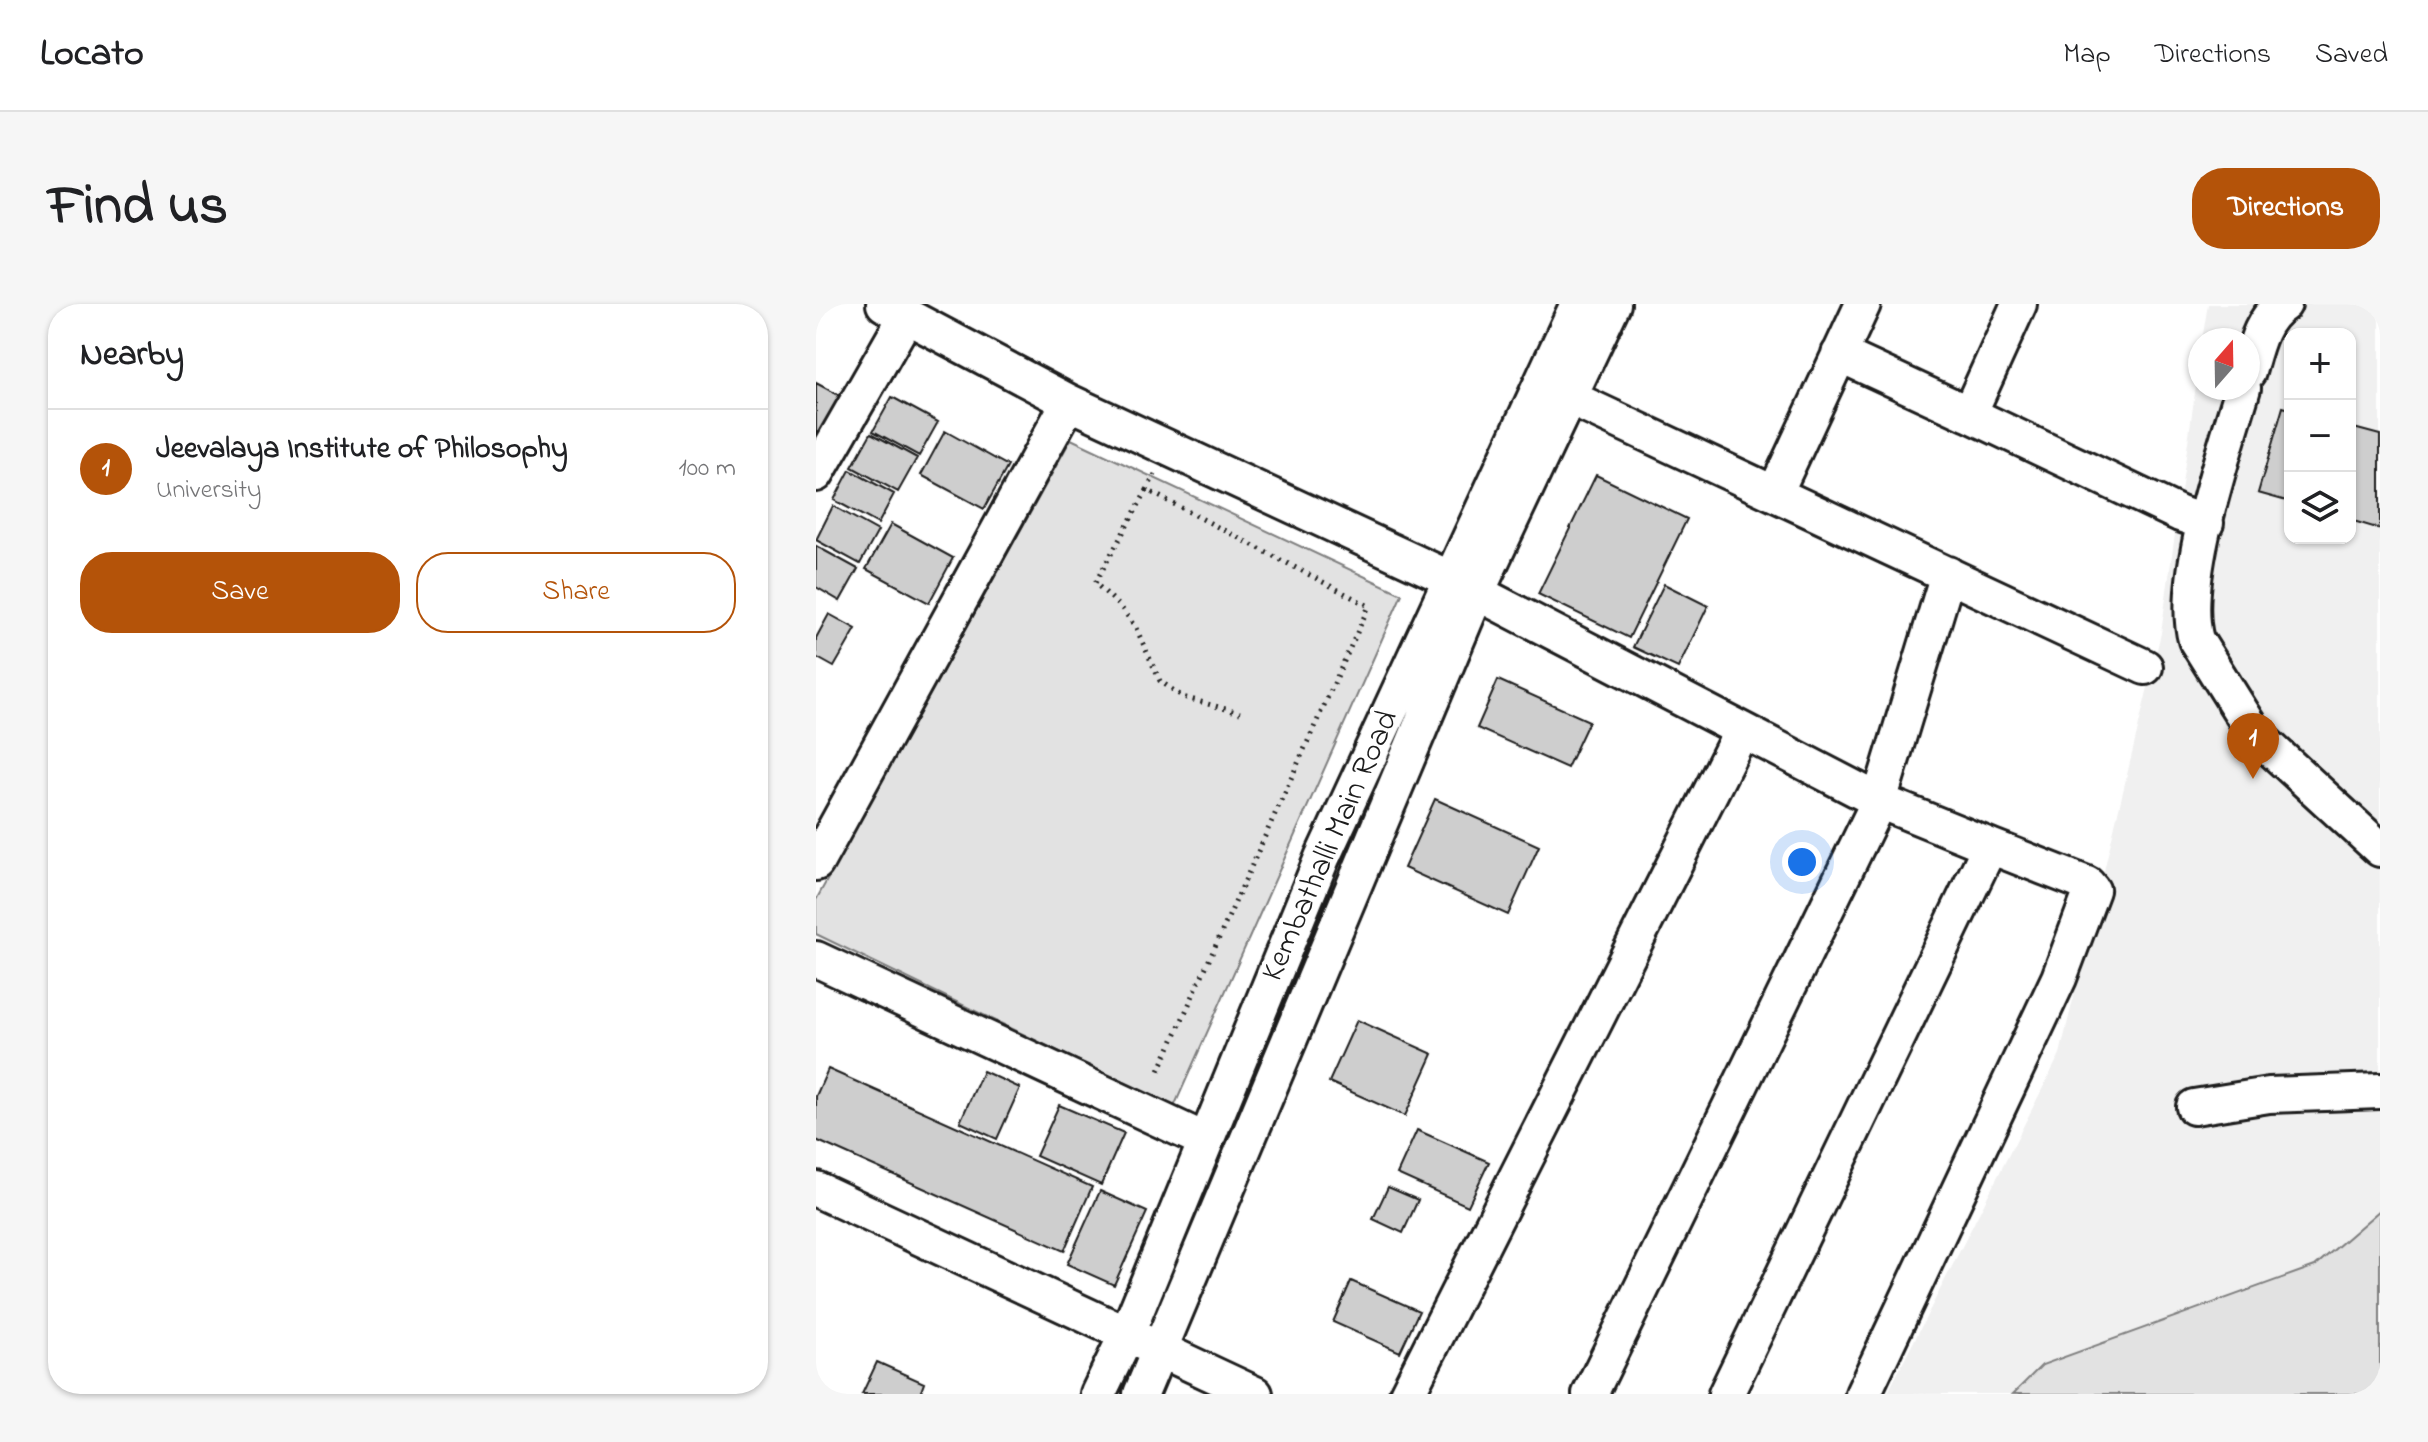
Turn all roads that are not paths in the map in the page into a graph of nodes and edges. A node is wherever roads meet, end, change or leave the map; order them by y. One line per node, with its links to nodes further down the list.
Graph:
1 (1578, 304): 17 (street, Kembathalli Main Road)
2 (1613, 304): 9 (street, Kembathalli Main Road)
3 (1863, 304): 8 (street)
4 (2019, 304): 12 (street)
5 (2284, 304): 7 (street)
6 (895, 310): 11 (street); 13 (street)
7 (2260, 334)
8 (1839, 354): 12 (street); 14 (street)
9 (1570, 398): 14 (street); 17 (street, Kembathalli Main Road)
10 (2238, 400): 15 (street)
11 (1069, 402): 17 (street); 23 (street)
12 (1969, 414): 15 (street)
13 (816, 474)
14 (1775, 493): 16 (street)
15 (2193, 519): 22 (street)
16 (1948, 574): 18 (street); 20 (street)
17 (1465, 586): 19 (street); 27 (street, Kembathalli Main Road); 30 (street, Kembathalli Main Road)
18 (2145, 667)
19 (1742, 730): 20 (street); 34 (street)
20 (1879, 801): 21 (street); 35 (street)
21 (1990, 846): 36 (street); 37 (street)
22 (2380, 849)
23 (816, 863)
24 (816, 959): 27 (street)
25 (2380, 1091): 26 (street)
26 (2194, 1107)
27 (1204, 1140): 29 (street, Kembathalli Main Road)
28 (816, 1189): 29 (street)
29 (1126, 1336): 30 (street); 31 (street, Kembathalli Main Road)
30 (1160, 1351): 32 (street, Kembathalli Main Road); 33 (street)
31 (1098, 1394)
32 (1141, 1394)
33 (1255, 1394)
34 (1407, 1394)
35 (1590, 1394)
36 (1726, 1394)
37 (1863, 1394)

